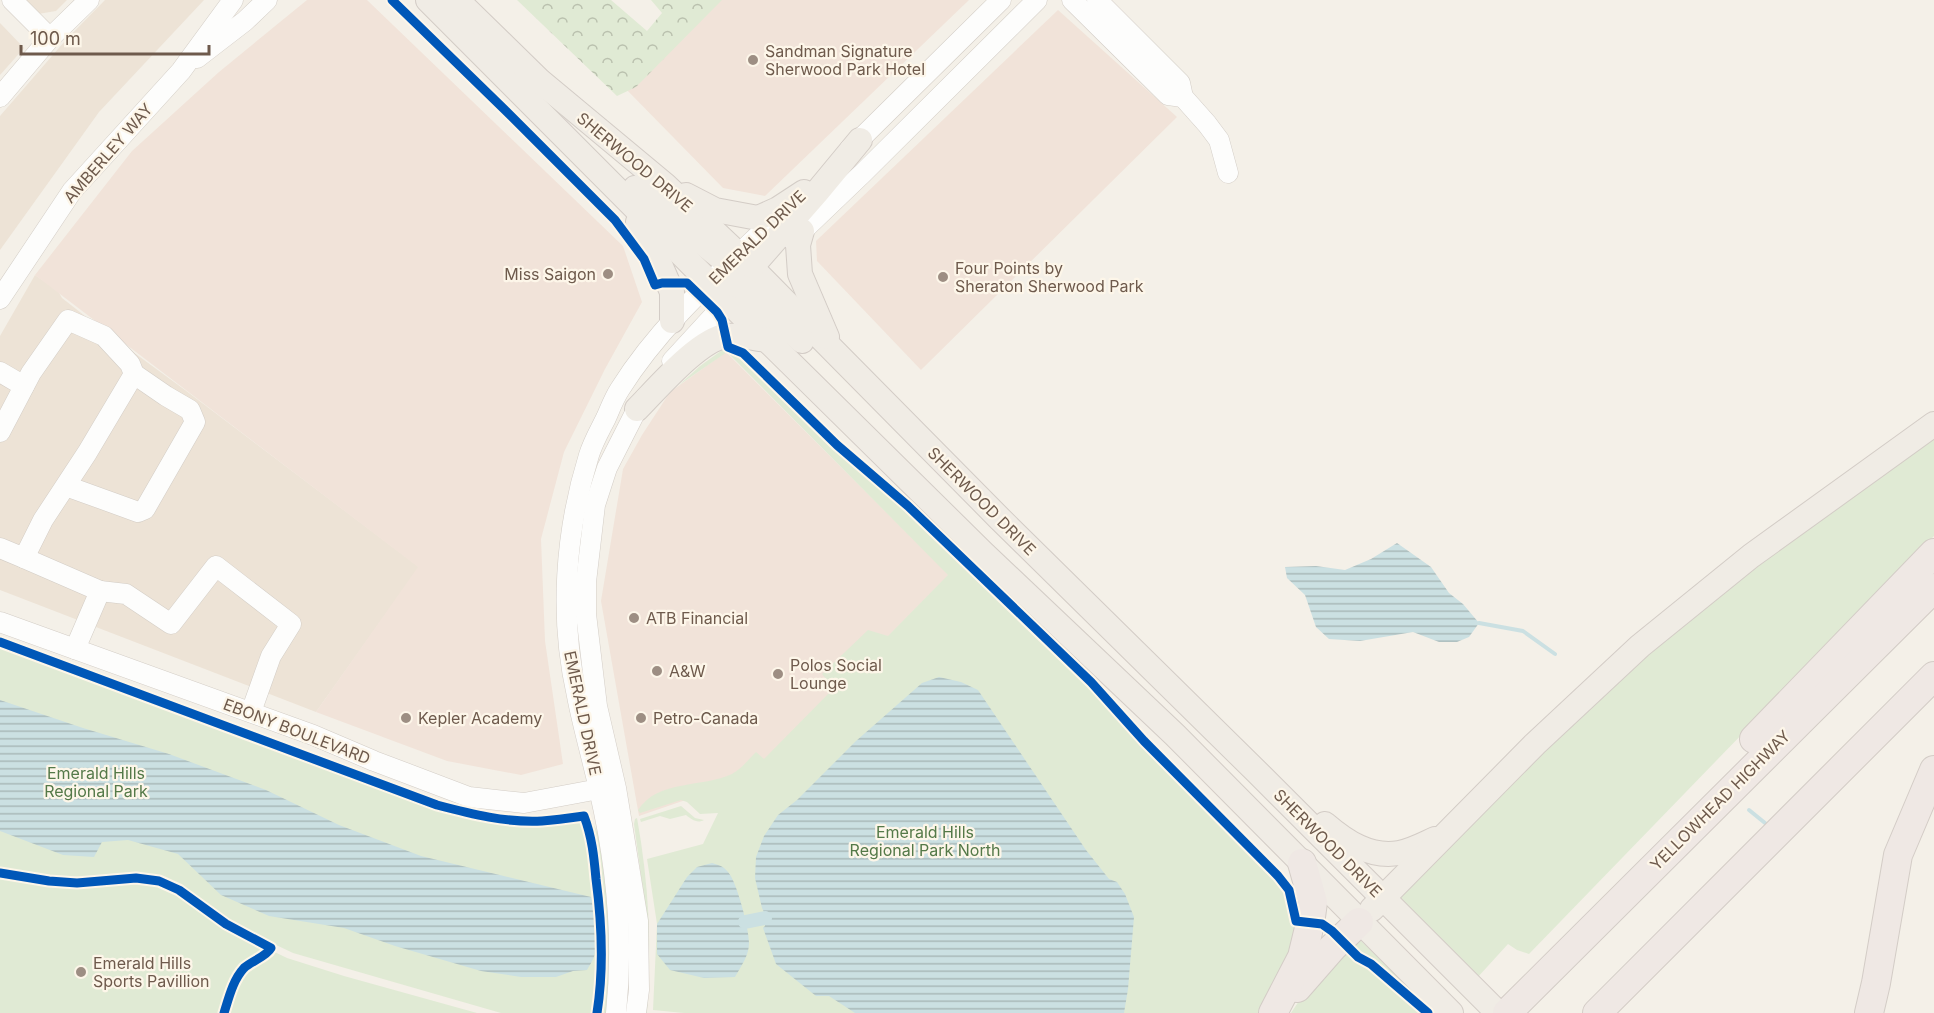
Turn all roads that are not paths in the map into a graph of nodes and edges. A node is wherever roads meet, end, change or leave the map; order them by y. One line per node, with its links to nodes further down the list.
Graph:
1 (12, 0): 11 (street)
2 (89, 0): 11 (street)
3 (233, 0): 12 (street, AMBERLEY WAY)
4 (267, 0): 12 (street, AMBERLEY WAY)
5 (428, 0): 16 (main road, SHERWOOD DRIVE)
6 (458, 0): 18 (main road, SHERWOOD DRIVE)
7 (1000, 0): 15 (street, EMERALD DRIVE)
8 (1037, 0): 21 (street, EMERALD DRIVE)
9 (1072, 0): 14 (street)
10 (1097, 0): 14 (street)
11 (50, 38): 13 (street)
12 (181, 70): 24 (street, AMBERLEY WAY)
13 (0, 97)
14 (1183, 97): 17 (street)
15 (860, 140): 19 (street, EMERALD DRIVE); 22 (main road)
16 (591, 163): 20 (main road, SHERWOOD DRIVE); 22 (main road)
17 (1228, 174)
18 (665, 185): 19 (main road); 22 (main road, SHERWOOD DRIVE)
19 (804, 192): 22 (street, EMERALD DRIVE)
20 (622, 194): 23 (main road, SHERWOOD DRIVE); 25 (main road)
21 (802, 231): 22 (street, EMERALD DRIVE); 27 (main road)
22 (741, 276): 23 (main road, SHERWOOD DRIVE); 26 (main road, SHERWOOD DRIVE); 27 (main road, SHERWOOD DRIVE); 31 (main road); 32 (street, EMERALD DRIVE)
23 (709, 283): 25 (street, EMERALD DRIVE)
24 (0, 299)
25 (672, 321): 47 (street, EMERALD DRIVE)
26 (767, 340): 32 (main road); 50 (main road, SHERWOOD DRIVE)
27 (833, 350): 31 (main road, SHERWOOD DRIVE)
28 (0, 372): 30 (street)
29 (134, 374): 30 (street); 35 (street); 35 (street)
30 (24, 386): 34 (street)
31 (890, 408): 46 (main road, SHERWOOD DRIVE)
32 (637, 409): 55 (street, EMERALD DRIVE)
33 (1934, 424): 49 (main road)
34 (0, 432)
35 (66, 486): 38 (street)
36 (0, 548): 38 (street)
37 (1934, 553): 48 (highway)
38 (24, 558): 40 (street)
39 (1934, 588): 48 (highway, YELLOWHEAD HIGHWAY)
40 (100, 591): 42 (street); 44 (street)
41 (0, 622): 42 (street, EBONY BOULEVARD)
42 (75, 649): 44 (street, EBONY BOULEVARD)
43 (1934, 676): 60 (highway)
44 (251, 712): 47 (street, EBONY BOULEVARD)
45 (1934, 770): 61 (highway)
46 (1256, 771): 49 (main road); 51 (main road, SHERWOOD DRIVE)
47 (599, 789): 54 (street, EMERALD DRIVE)
48 (1701, 819): 59 (highway, YELLOWHEAD HIGHWAY)
49 (1443, 836): 51 (main road)
50 (1302, 863): 52 (main road, SHERWOOD DRIVE); 56 (highway)
51 (1383, 898): 52 (main road); 58 (main road, SHERWOOD DRIVE)
52 (1359, 922): 53 (main road, SHERWOOD DRIVE); 57 (highway)
53 (1451, 1012)
54 (615, 1013)
55 (636, 1013)
56 (1273, 1013)
57 (1279, 1013)
58 (1497, 1013)
59 (1507, 1013)
60 (1597, 1013)
61 (1869, 1013)

